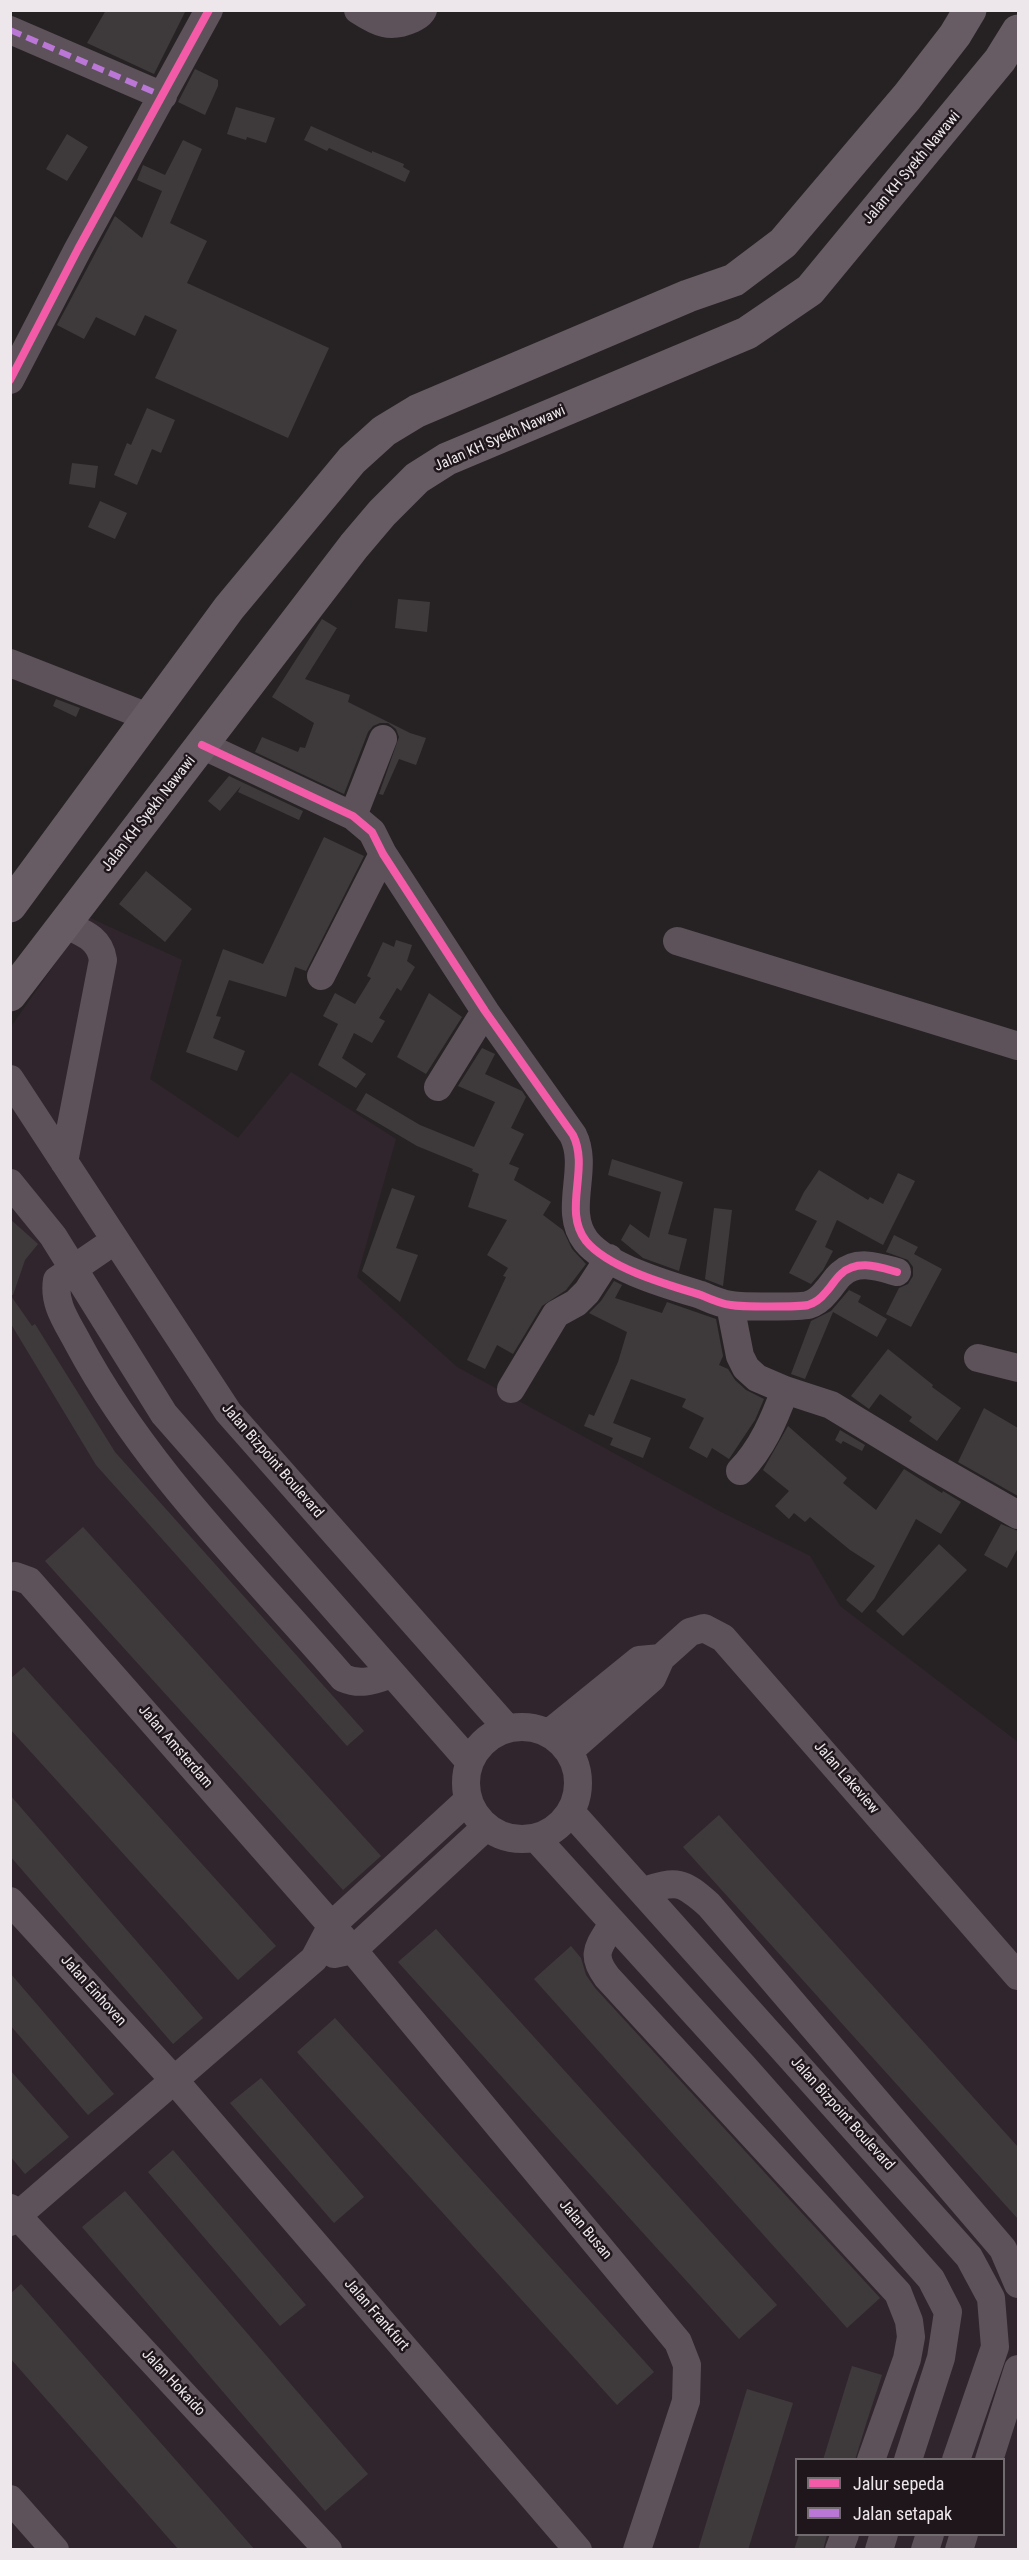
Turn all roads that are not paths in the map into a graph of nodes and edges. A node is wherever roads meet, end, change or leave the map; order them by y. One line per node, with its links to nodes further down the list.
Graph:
1 (209, 10): 7 (street)
2 (358, 10): 3 (street)
3 (423, 10)
4 (970, 10): 8 (main road)
5 (10, 30): 7 (street)
6 (1018, 31): 9 (main road, Jalan KH Syekh Nawawi)
7 (163, 96): 10 (street)
8 (783, 243): 9 (main road); 12 (main road)
9 (810, 290): 14 (main road, Jalan KH Syekh Nawawi)
10 (14, 363)
11 (10, 663): 12 (street)
12 (148, 717): 17 (main road)
13 (383, 739): 15 (street)
14 (202, 745): 15 (street); 18 (main road, Jalan KH Syekh Nawawi)
15 (352, 816): 16 (street)
16 (383, 854): 20 (street); 22 (street)
17 (10, 906)
18 (64, 924): 21 (main road, Jalan KH Syekh Nawawi); 26 (street)
19 (677, 941): 23 (street)
20 (321, 976)
21 (10, 995)
22 (485, 1011): 25 (street); 29 (street)
23 (1018, 1046)
24 (10, 1079): 26 (street, Jalan Bizpoint Boulevard)
25 (438, 1087)
26 (64, 1162): 28 (street, Jalan Bizpoint Boulevard)
27 (10, 1183): 30 (street)
28 (114, 1241): 30 (street); 41 (street, Jalan Bizpoint Boulevard)
29 (609, 1258): 32 (street); 35 (street)
30 (72, 1268): 40 (street); 40 (street)
31 (897, 1272): 32 (street)
32 (730, 1305): 36 (street)
33 (978, 1358): 34 (street)
34 (1018, 1368)
35 (512, 1389)
36 (785, 1390): 37 (street); 38 (street)
37 (740, 1472)
38 (1018, 1515)
39 (13, 1576): 51 (street, Jalan Amsterdam)
40 (392, 1674): 43 (street)
41 (507, 1728): 42 (street); 43 (street)
42 (559, 1742): 45 (street); 54 (street, Jalan Lakeview)
43 (469, 1761): 44 (street)
44 (468, 1801): 46 (street); 51 (street)
45 (571, 1812): 47 (street); 48 (street, Jalan Bizpoint Boulevard)
46 (486, 1827): 47 (street); 52 (street)
47 (536, 1838): 50 (street)
48 (644, 1892): 57 (street); 61 (street, Jalan Bizpoint Boulevard)
49 (10, 1901): 55 (street, Jalan Einhoven)
50 (613, 1923): 59 (street); 60 (street)
51 (332, 1925): 52 (street, Jalan Amsterdam); 53 (street)
52 (353, 1950): 53 (street); 68 (street, Jalan Busan)
53 (314, 1959): 55 (street)
54 (1018, 1976)
55 (175, 2081): 56 (street); 67 (street, Jalan Frankfurt)
56 (13, 2216): 66 (street, Jalan Hokaido)
57 (1018, 2284)
58 (1018, 2369): 62 (street)
59 (872, 2458)
60 (909, 2458)
61 (957, 2458)
62 (990, 2458)
63 (10, 2499): 65 (street)
64 (845, 2536): 69 (street)
65 (55, 2550)
66 (328, 2550)
67 (578, 2550)
68 (638, 2550)
69 (839, 2550)

